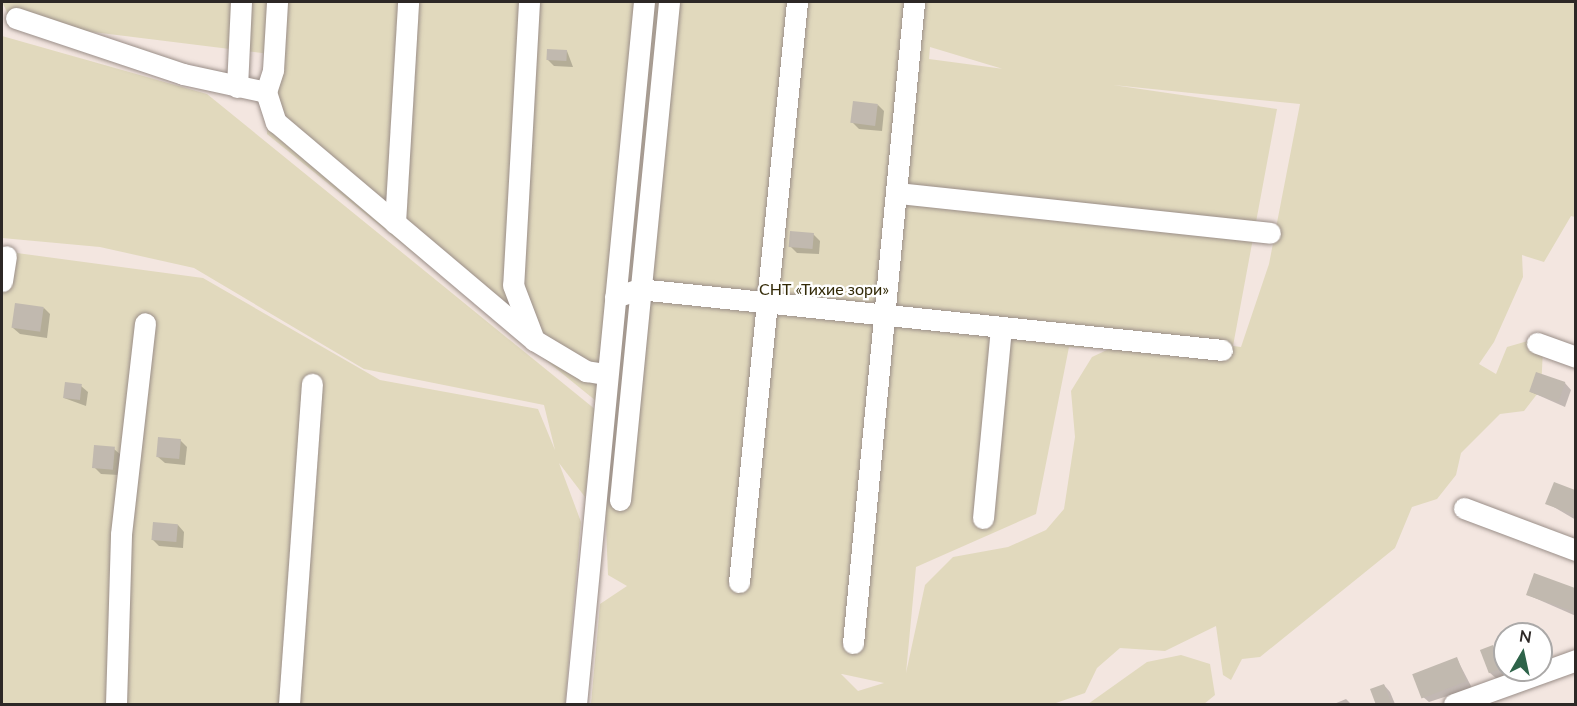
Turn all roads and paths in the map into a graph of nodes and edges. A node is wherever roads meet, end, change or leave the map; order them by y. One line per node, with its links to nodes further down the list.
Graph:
1 (241, 2): 10 (street)
2 (277, 2): 11 (street)
3 (408, 2): 13 (street)
4 (530, 2): 23 (street)
5 (645, 2): 18 (street)
6 (669, 2): 17 (street)
7 (797, 2): 19 (street)
8 (914, 2): 12 (street)
9 (16, 18): 10 (street)
10 (237, 87): 11 (street)
11 (266, 92): 13 (street)
12 (898, 193): 14 (street); 20 (street)
13 (395, 223): 23 (street)
14 (1270, 233)
15 (6, 256): 16 (street)
16 (2, 282)
17 (639, 289): 18 (street); 19 (street); 29 (street)
18 (615, 297): 27 (street)
19 (766, 304): 20 (street); 33 (street)
20 (882, 316): 22 (street); 34 (street)
21 (145, 323): 36 (street)
22 (1001, 328): 25 (street); 31 (street)
23 (534, 340): 27 (street)
24 (1537, 343): 26 (street)
25 (1222, 350)
26 (1575, 357)
27 (606, 374): 38 (street)
28 (312, 384): 37 (street)
29 (620, 500)
30 (1464, 508): 32 (street)
31 (983, 518)
32 (1575, 550)
33 (739, 582)
34 (853, 643)
35 (1575, 660): 39 (street)
36 (116, 705)
37 (289, 705)
38 (576, 705)
39 (1454, 705)

